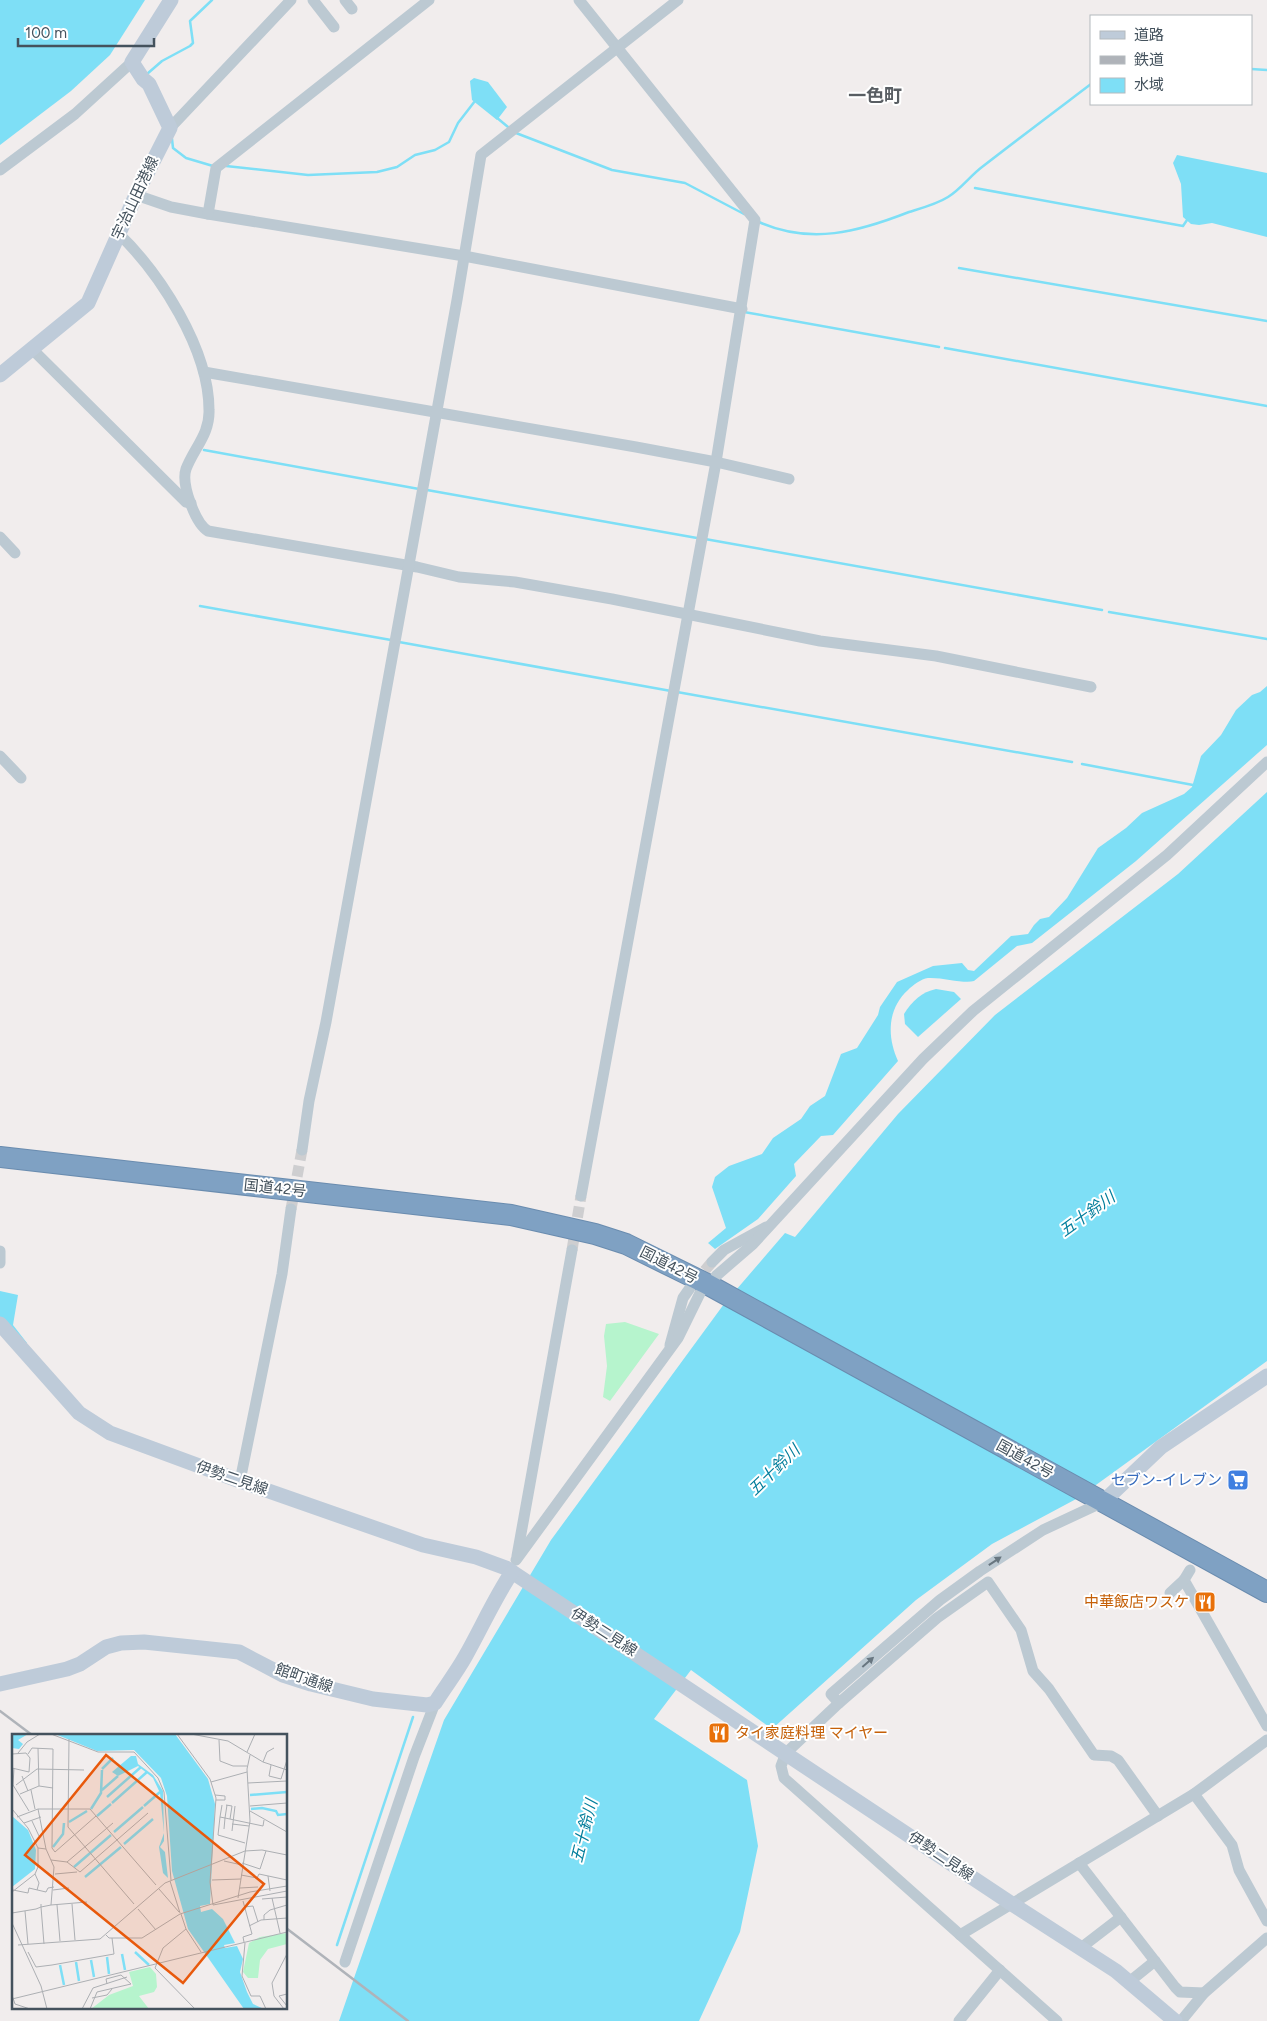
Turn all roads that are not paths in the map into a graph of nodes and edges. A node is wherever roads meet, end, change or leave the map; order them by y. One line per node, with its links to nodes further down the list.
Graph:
1 (171, 0): 10 (main road)
2 (291, 0): 11 (street)
3 (313, 0): 8 (street)
4 (429, 0): 7 (street)
5 (579, 0): 9 (street)
6 (678, 0): 9 (street)
7 (416, 4): 14 (street)
8 (334, 26)
9 (617, 48): 16 (street); 17 (street)
10 (132, 62): 11 (main road); 12 (street)
11 (170, 128): 13 (main road, 宇治山田港線)
12 (0, 170)
13 (136, 195): 14 (street); 15 (main road, 宇治山田港線)
14 (208, 214): 16 (street)
15 (118, 232): 18 (main road, 宇治山田港線); 19 (street)
16 (464, 256): 17 (street); 21 (street)
17 (742, 309): 22 (street)
18 (32, 349): 20 (main road, 宇治山田港線); 24 (street)
19 (204, 372): 21 (street); 24 (street)
20 (0, 375)
21 (436, 412): 22 (street); 27 (street)
22 (716, 462): 23 (street); 28 (street)
23 (789, 479)
24 (191, 503): 27 (street)
25 (0, 537): 26 (street)
26 (15, 552)
27 (408, 565): 28 (street); 34 (street)
28 (688, 615): 29 (street); 36 (street)
29 (1091, 687)
30 (0, 756): 32 (street)
31 (1267, 762): 41 (street)
32 (21, 778)
33 (0, 1144): 41 (highway, 国道42号)
34 (302, 1150)
35 (0, 1157): 41 (highway, 国道42号)
36 (581, 1196)
37 (291, 1209): 45 (street)
38 (0, 1250): 40 (street)
39 (572, 1250): 47 (street)
40 (0, 1263)
41 (711, 1281): 43 (street); 43 (street); 46 (highway, 国道42号)
42 (0, 1324): 45 (main road, 伊勢二見線)
43 (669, 1352): 47 (street)
44 (1267, 1376): 46 (main road)
45 (240, 1481): 47 (main road, 伊勢二見線)
46 (1103, 1495): 48 (highway, 国道42号); 49 (highway, 国道42号); 52 (street, one-way to 46)
47 (517, 1570): 53 (main road); 56 (main road, 伊勢二見線)
48 (1267, 1578)
49 (1267, 1592)
50 (1170, 1593): 54 (street)
51 (0, 1684): 53 (main road, 館町通線)
52 (835, 1699): 56 (street); 58 (street)
53 (435, 1703): 67 (street)
54 (1267, 1726)
55 (1267, 1740): 57 (street)
56 (786, 1753): 60 (main road, 伊勢二見線); 63 (street)
57 (1194, 1794): 58 (street); 62 (street)
58 (1158, 1816): 59 (street)
59 (1079, 1863): 60 (street); 61 (street)
60 (1012, 1904): 63 (street); 65 (main road, 伊勢二見線)
61 (1121, 1917): 65 (street); 66 (street)
62 (1267, 1922)
63 (960, 1935): 68 (street)
64 (1267, 1938): 70 (street)
65 (1082, 1947): 69 (main road, 伊勢二見線)
66 (1155, 1961): 69 (street); 70 (street)
67 (345, 1962)
68 (1000, 1970): 71 (street); 72 (street)
69 (1129, 1982): 73 (main road, 伊勢二見線)
70 (1204, 1993): 74 (street)
71 (961, 2020)
72 (1057, 2021)
73 (1175, 2021)
74 (1181, 2021)

